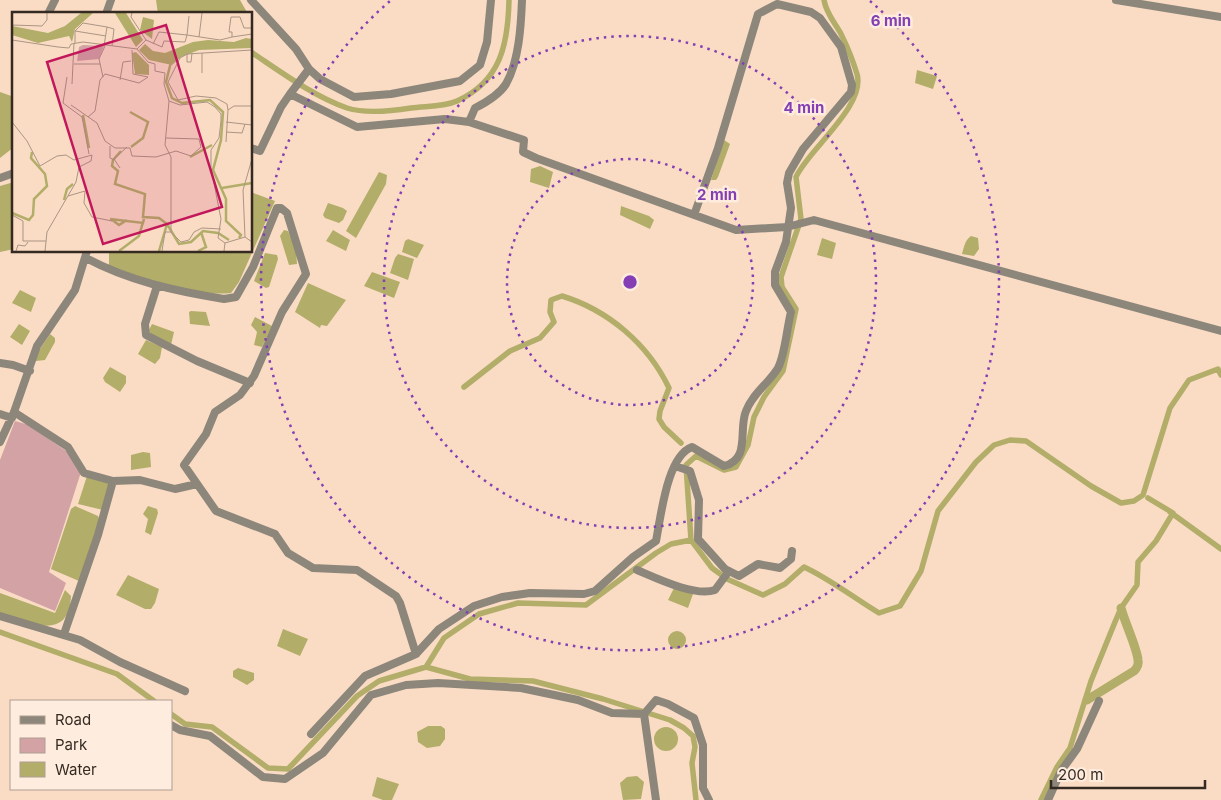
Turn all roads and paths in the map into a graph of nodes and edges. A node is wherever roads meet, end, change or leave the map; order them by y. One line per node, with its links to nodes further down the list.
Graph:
1 (55, 0): 7 (street)
2 (111, 0): 8 (street)
3 (251, 0): 10 (street)
4 (491, 0): 10 (street)
5 (522, 0): 12 (street)
6 (1116, 0): 9 (street)
7 (49, 12)
8 (107, 12)
9 (1221, 18)
10 (309, 69): 11 (street)
11 (290, 94): 12 (street); 13 (street)
12 (469, 122): 14 (street)
13 (252, 148)
14 (694, 215): 15 (street); 15 (street)
15 (789, 226): 18 (street); 25 (street)
16 (86, 255): 17 (street); 20 (street)
17 (157, 286): 21 (street); 21 (street)
18 (1221, 331)
19 (0, 363): 20 (street)
20 (30, 371): 23 (street)
21 (250, 383): 27 (street)
22 (0, 414): 23 (street)
23 (13, 415): 24 (street); 26 (street)
24 (0, 442)
25 (675, 466): 30 (street); 33 (street)
26 (113, 481): 27 (street); 32 (street)
27 (197, 484): 33 (street)
28 (792, 551): 30 (street)
29 (637, 570): 30 (street)
30 (729, 571)
31 (0, 616): 32 (street)
32 (64, 634): 35 (street)
33 (416, 654): 34 (street)
34 (358, 683): 36 (street); 40 (street)
35 (185, 691)
36 (371, 695): 38 (street); 39 (street)
37 (1099, 701): 43 (street)
38 (644, 714): 41 (street); 42 (street)
39 (172, 726)
40 (311, 734)
41 (656, 800)
42 (709, 800)
43 (1048, 800)

